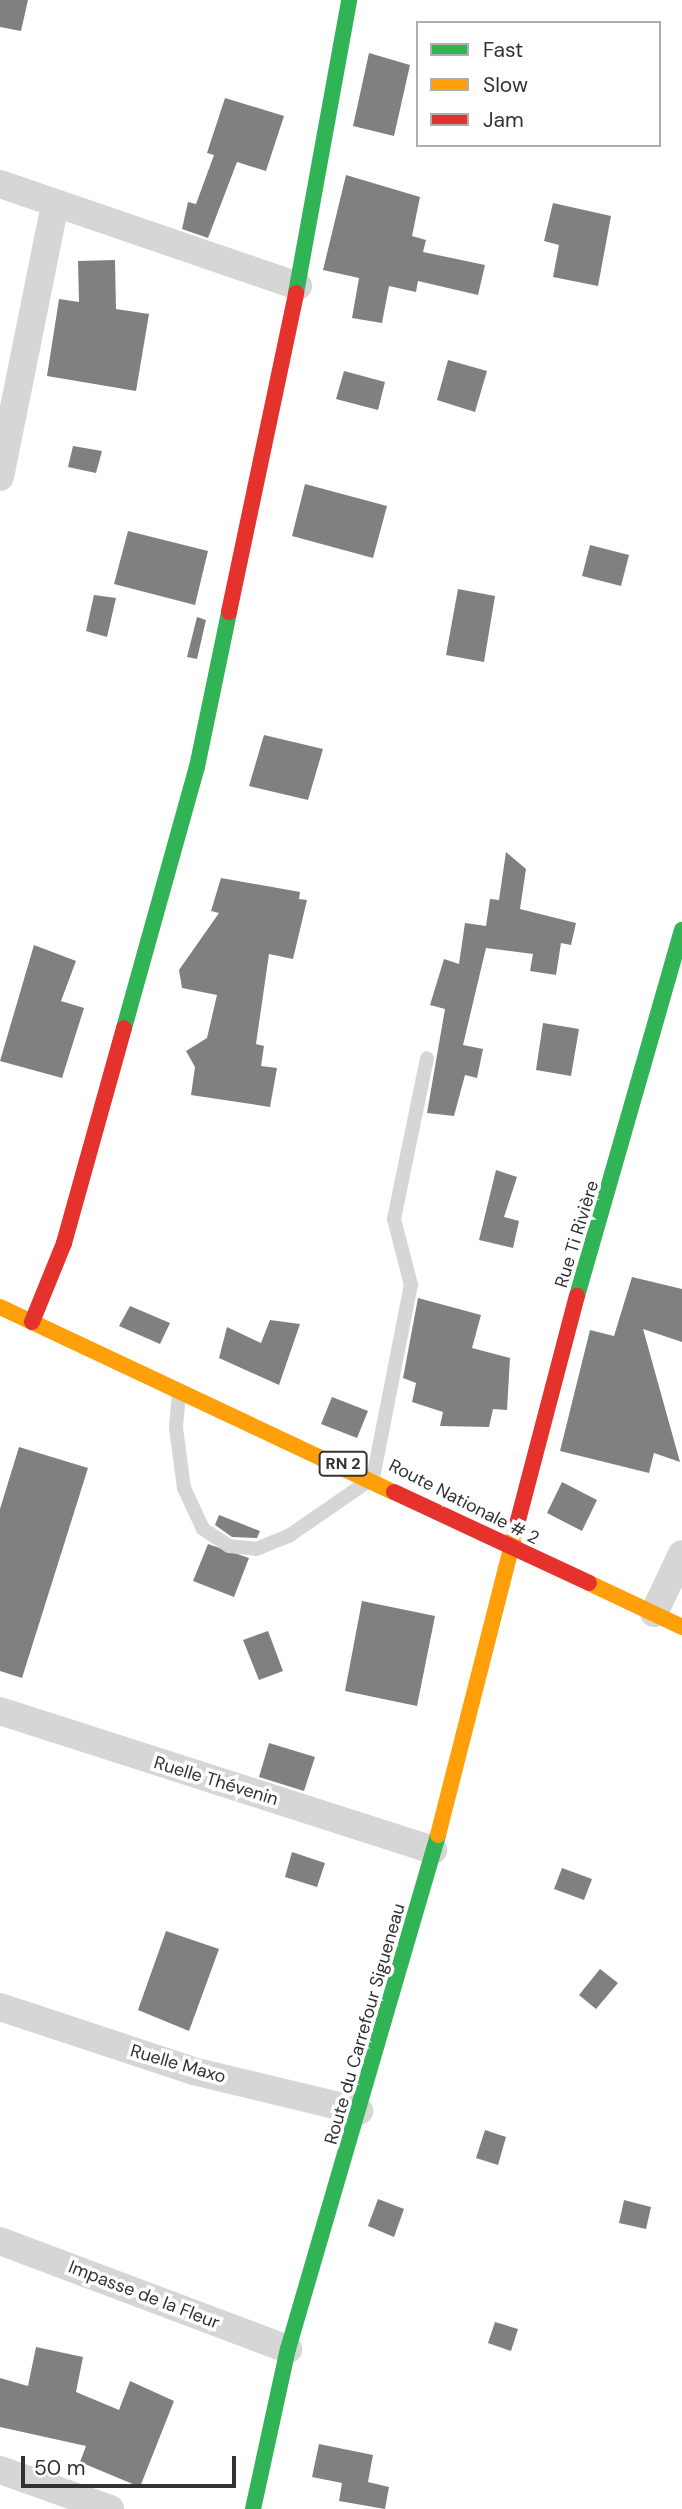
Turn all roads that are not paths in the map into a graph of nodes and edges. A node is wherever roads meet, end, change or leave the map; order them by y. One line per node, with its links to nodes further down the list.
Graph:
1 (349, 0): 4 (street)
2 (0, 184): 3 (street)
3 (55, 202): 4 (street); 5 (street)
4 (298, 286): 9 (street)
5 (0, 477)
6 (682, 930): 12 (street, Rue Ti Rivière)
7 (427, 1058): 11 (lane)
8 (0, 1307): 9 (street, Route Nationale # 2 / RN 2)
9 (32, 1322): 10 (street, Route Nationale # 2 / RN 2)
10 (180, 1388): 11 (street, Route Nationale # 2 / RN 2); 11 (lane)
11 (373, 1478): 12 (street, Route Nationale # 2 / RN 2)
12 (515, 1551): 14 (street, Route Nationale # 2 / RN 2); 17 (street, Route du Carrefour Sigueneau)
13 (682, 1554): 14 (street)
14 (654, 1613): 15 (street, Route Nationale # 2 / RN 2)
15 (682, 1627)
16 (0, 1711): 17 (street, Ruelle Thévenin)
17 (433, 1850): 19 (street, Route du Carrefour Sigueneau)
18 (0, 2007): 19 (street, Ruelle Maxo)
19 (359, 2111): 21 (street, Route du Carrefour Sigueneau)
20 (0, 2241): 21 (street, Impasse de la Fleur)
21 (288, 2349): 24 (street, Route du Carrefour Sigueneau)
22 (0, 2470): 23 (street)
23 (110, 2509)
24 (253, 2509)

